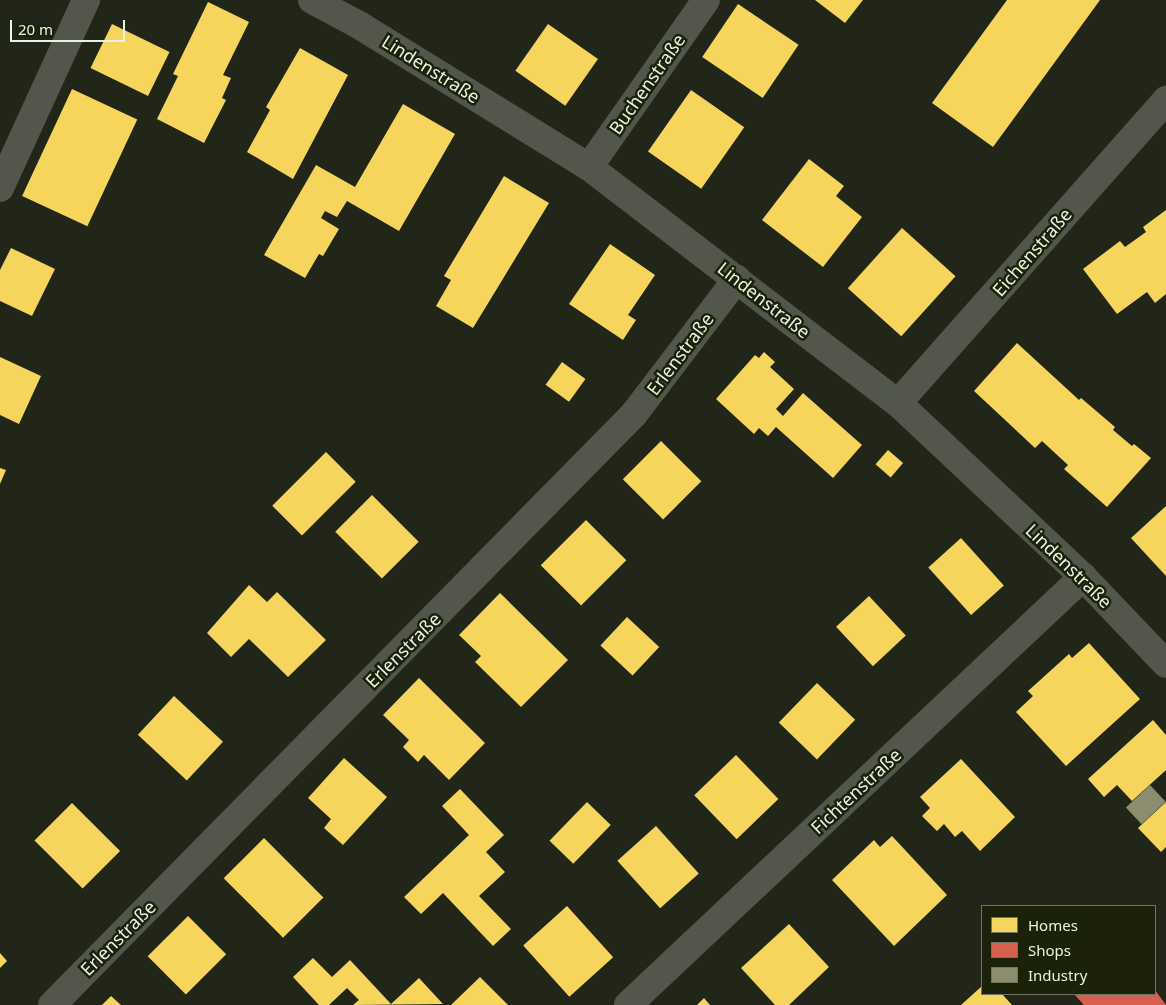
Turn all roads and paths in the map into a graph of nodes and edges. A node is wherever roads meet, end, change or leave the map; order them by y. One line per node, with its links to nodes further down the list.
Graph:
1 (86, 0): 6 (street)
2 (312, 0): 5 (street, Lindenstraße)
3 (706, 0): 5 (street, Buchenstraße)
4 (1166, 100): 8 (street, Eichenstraße)
5 (589, 167): 7 (street, Lindenstraße)
6 (0, 188)
7 (737, 279): 8 (street, Lindenstraße); 11 (street, Erlenstraße)
8 (898, 403): 9 (street, Lindenstraße)
9 (1083, 577): 10 (street, Lindenstraße); 12 (street, Fichtenstraße)
10 (1166, 664)
11 (52, 1005)
12 (628, 1005)

